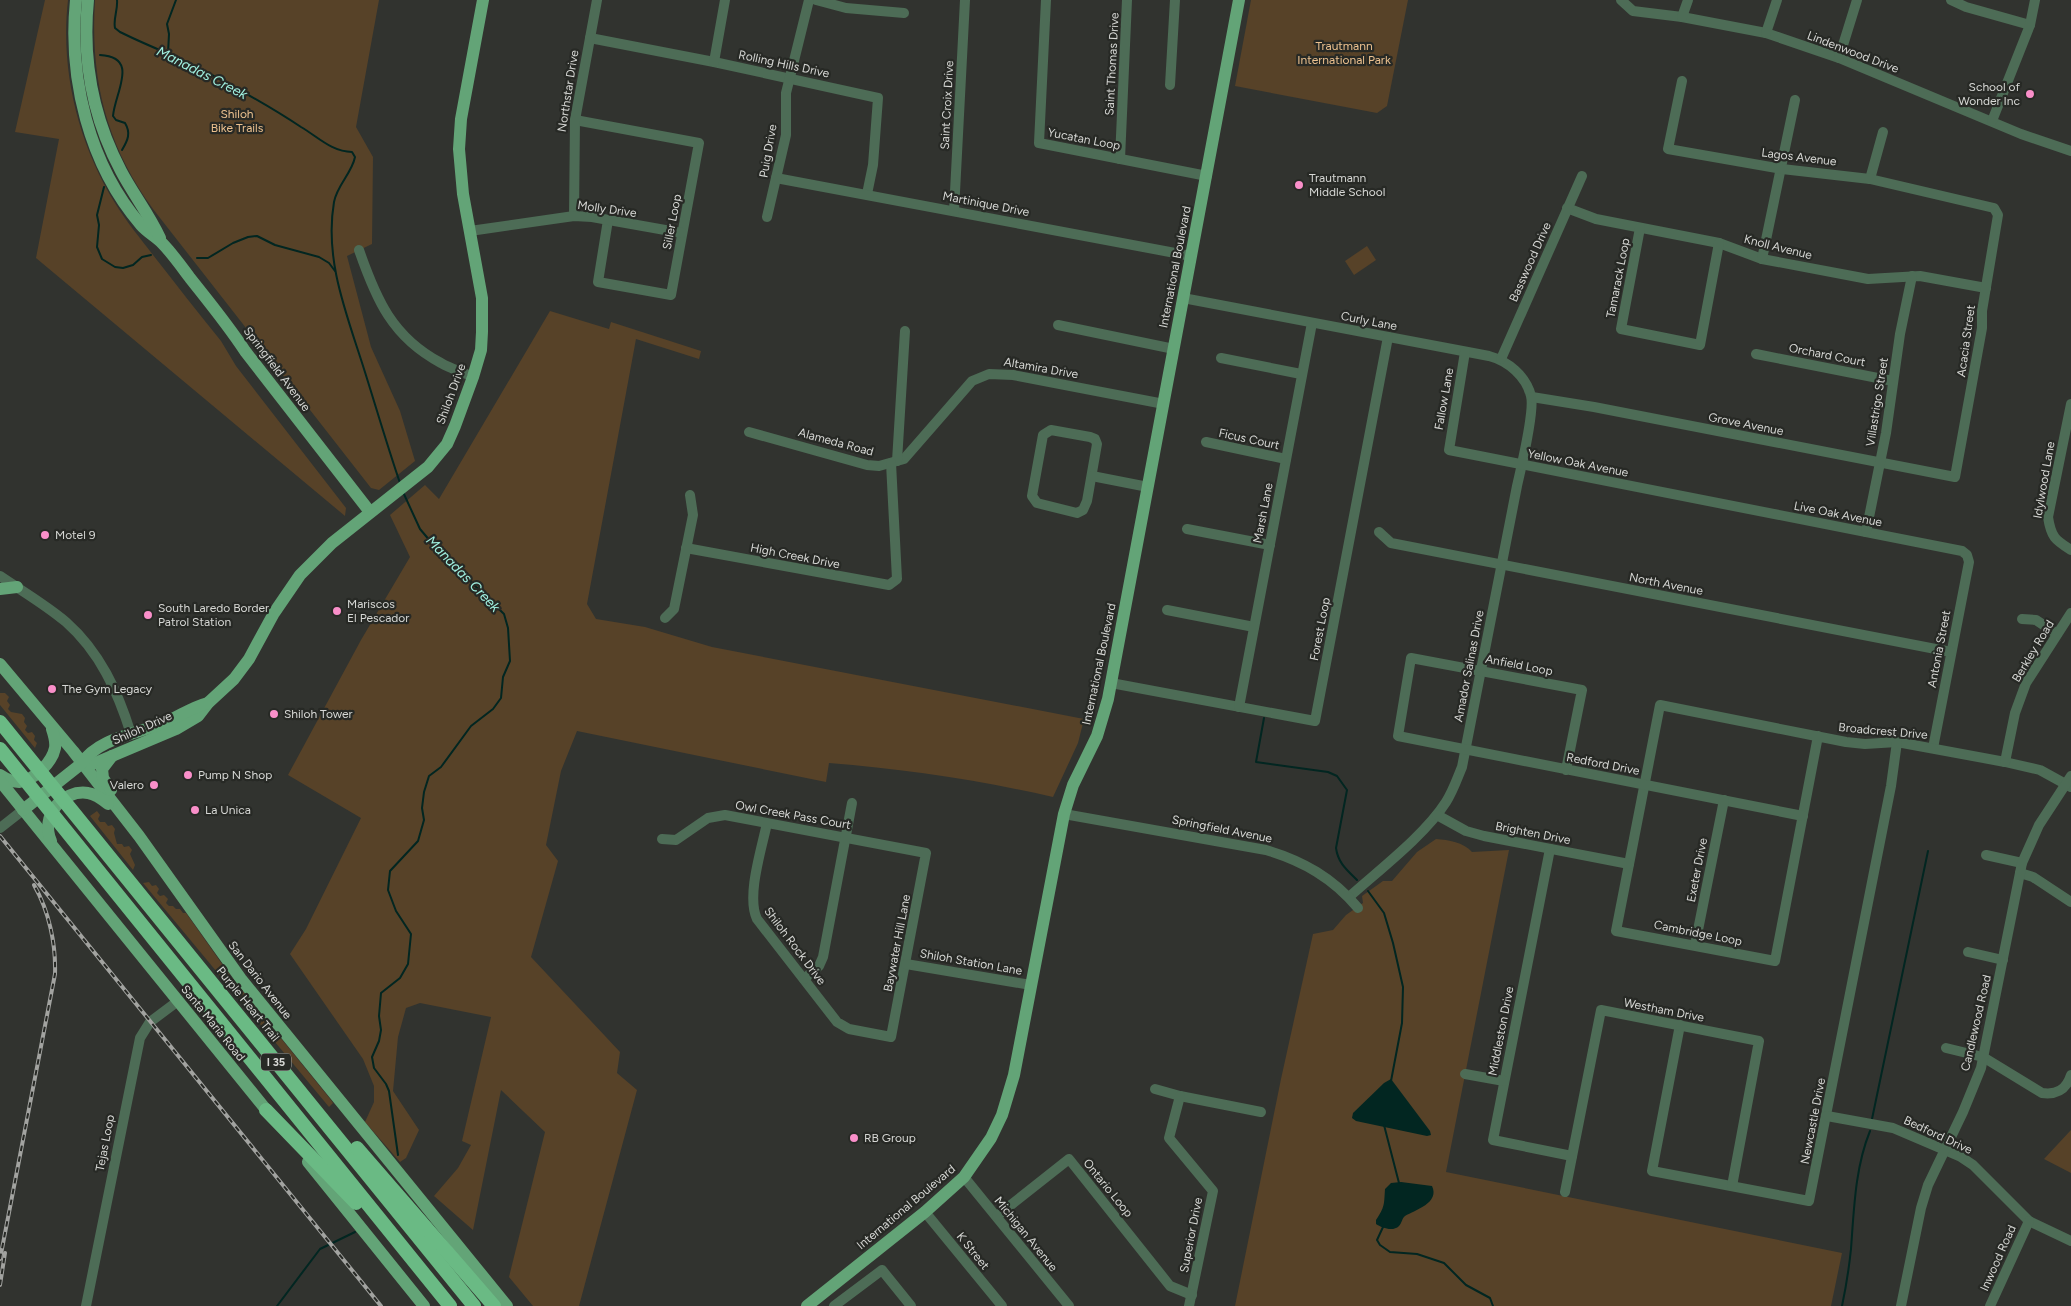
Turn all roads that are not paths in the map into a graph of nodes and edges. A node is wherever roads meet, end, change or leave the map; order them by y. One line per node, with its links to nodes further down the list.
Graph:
1 (76, 0): 50 (main road, Springfield Avenue)
2 (88, 0): 50 (main road, Springfield Avenue)
3 (483, 0): 48 (main road, Shiloh Drive)
4 (597, 0): 23 (street, Northstar Drive)
5 (725, 0): 25 (street)
6 (809, 0): 26 (street, Puig Drive)
7 (816, 0): 19 (street)
8 (965, 0): 43 (street, Saint Croix Drive)
9 (1046, 0): 34 (street, Yucatan Loop)
10 (1128, 0): 34 (street, Saint Thomas Drive)
11 (1175, 0): 28 (street)
12 (1239, 0): 36 (main road, International Boulevard)
13 (1621, 0): 20 (street, Lindenwood Drive)
14 (1688, 0): 20 (street)
15 (1777, 0): 22 (street)
16 (1858, 0): 24 (street)
17 (1951, 0): 21 (street)
18 (2035, 0): 21 (street)
19 (904, 12)
20 (1682, 17): 22 (street, Lindenwood Drive)
21 (2030, 25): 31 (street)
22 (1766, 33): 24 (street, Lindenwood Drive)
23 (590, 38): 25 (street, Rolling Hills Drive); 30 (street, Northstar Drive)
24 (1839, 58): 31 (street, Lindenwood Drive)
25 (714, 62): 26 (street, Rolling Hills Drive)
26 (790, 78): 38 (street, Puig Drive); 40 (street, Rolling Hills Drive)
27 (1682, 81): 35 (street, Lagos Avenue)
28 (1170, 85)
29 (1795, 100): 35 (street)
30 (574, 120): 44 (street, Northstar Drive); 49 (street, Siller Loop)
31 (1992, 121): 33 (street, Lindenwood Drive)
32 (1883, 132): 39 (street)
33 (2071, 151)
34 (1120, 159): 36 (street, Yucatan Loop)
35 (1782, 169): 39 (street, Lagos Avenue); 54 (street)
36 (1207, 176): 53 (main road, International Boulevard)
37 (1582, 176): 41 (street, Basswood Drive)
38 (776, 178): 40 (street, Martinique Drive); 45 (street, Puig Drive)
39 (1870, 178): 42 (street, Lagos Avenue)
40 (866, 194): 43 (street, Martinique Drive)
41 (1568, 208): 47 (street, Knoll Avenue); 66 (street, Basswood Drive)
42 (1994, 208): 56 (street, Acacia Street)
43 (954, 211): 53 (street, Martinique Drive)
44 (574, 216): 46 (street, Molly Drive); 48 (street, Molly Drive)
45 (767, 217)
46 (608, 220): 49 (street, Molly Drive); 49 (street, Siller Loop)
47 (1640, 228): 51 (street, Knoll Avenue); 51 (street, Tamarack Loop)
48 (470, 231): 68 (main road, Shiloh Drive)
49 (682, 234)
50 (162, 242): 85 (main road, Springfield Avenue)
51 (1719, 244): 54 (street, Knoll Avenue)
52 (359, 250): 68 (street)
53 (1191, 256): 57 (main road, International Boulevard)
54 (1762, 258): 55 (street, Knoll Avenue)
55 (1912, 276): 56 (street, Knoll Avenue); 69 (street, Villastrigo Street)
56 (1986, 288): 81 (street, Acacia Street)
57 (1183, 298): 58 (street, Curly Lane); 62 (main road, International Boulevard)
58 (1312, 323): 61 (street, Curly Lane); 67 (street, Marsh Lane)
59 (1058, 325): 62 (street)
60 (905, 331): 77 (street)
61 (1388, 337): 63 (street, Curly Lane); 109 (street, Forest Loop)
62 (1174, 348): 71 (main road, International Boulevard)
63 (1465, 352): 66 (street, Curly Lane); 75 (street, Fallow Lane)
64 (1756, 354): 69 (street, Orchard Court)
65 (1221, 358): 67 (street)
66 (1501, 359): 70 (street)
67 (1301, 374): 76 (street, Marsh Lane)
68 (473, 377): 85 (main road, Shiloh Drive)
69 (1893, 381): 78 (street, Villastrigo Street)
70 (1532, 397): 78 (street, Grove Avenue); 79 (street, Amador Salinas Drive)
71 (1164, 404): 77 (street, Altamira Drive); 82 (main road, International Boulevard)
72 (2071, 404): 91 (street, Idylwood Lane)
73 (748, 432): 77 (street, Alameda Road)
74 (1206, 442): 76 (street, Ficus Court)
75 (1448, 450): 79 (street, Yellow Oak Avenue)
76 (1286, 459): 89 (street, Marsh Lane)
77 (894, 462): 90 (street, High Creek Drive)
78 (1880, 463): 81 (street, Grove Avenue); 88 (street, Villastrigo Street)
79 (1521, 465): 84 (street, Yellow Oak Avenue); 93 (street, Amador Salinas Drive)
80 (1092, 476): 80 (street); 82 (street)
81 (1955, 477)
82 (1148, 486): 106 (main road, International Boulevard)
83 (690, 495): 90 (street)
84 (1703, 500): 88 (street, Live Oak Avenue)
85 (370, 512): 107 (main road, Shiloh Drive)
86 (1187, 529): 89 (street)
87 (1379, 532): 93 (street, North Avenue)
88 (1866, 532): 92 (street, Live Oak Avenue)
89 (1270, 545): 101 (street, Marsh Lane)
90 (686, 548): 99 (street)
91 (2071, 550)
92 (1967, 555): 103 (street, Antonia Street)
93 (1502, 565): 103 (street, North Avenue); 105 (street, Amador Salinas Drive)
94 (0, 576): 95 (street)
95 (17, 587): 96 (main road); 112 (street)
96 (0, 589)
97 (1167, 610): 101 (street)
98 (2071, 613): 102 (street, Berkley Road)
99 (664, 618)
100 (2022, 619): 102 (street)
101 (1254, 627): 109 (street, Marsh Lane)
102 (2057, 634): 120 (street, Berkley Road)
103 (1951, 652): 116 (street, Antonia Street)
104 (0, 664): 111 (main road, San Dario Avenue)
105 (1481, 671): 113 (street, Anfield Loop); 118 (street, Amador Salinas Drive); 122 (street, Anfield Loop)
106 (1111, 683): 109 (street, Forest Loop); 130 (main road, International Boulevard)
107 (208, 703): 112 (main road, Shiloh Drive); 119 (main road, Shiloh Drive)
108 (1660, 705): 114 (street, Broadcrest Drive); 126 (street, Cambridge Loop)
109 (1239, 707)
110 (0, 722): 163 (highway, Purple Heart Trail / I 35)
111 (50, 723): 121 (main road, San Dario Avenue); 123 (main road)
112 (131, 734): 121 (main road, Shiloh Drive)
113 (1398, 736): 118 (street, Redford Drive)
114 (1818, 736): 115 (street, Broadcrest Drive); 133 (street, Cambridge Loop)
115 (1896, 742): 116 (street, Broadcrest Drive); 166 (street, Newcastle Drive)
116 (1933, 748): 120 (street, Broadcrest Drive)
117 (0, 749): 176 (highway, I 35)
118 (1466, 750): 122 (street, Redford Drive); 131 (street, Amador Salinas Drive)
119 (113, 756): 121 (main road, Shiloh Drive); 132 (main road)
120 (2005, 762): 125 (street, Broadcrest Drive)
121 (81, 764): 129 (main road, Shiloh Drive); 132 (main road, San Dario Avenue)
122 (1566, 770): 126 (street, Redford Drive)
123 (0, 775)
124 (0, 781): 129 (main road, Santa Maria Road)
125 (2069, 782): 143 (street, Candlewood Road)
126 (1644, 784): 127 (street, Redford Drive); 142 (street, Cambridge Loop)
127 (1724, 800): 133 (street, Redford Drive); 147 (street, Exeter Drive)
128 (852, 804): 136 (street)
129 (23, 810): 135 (street); 139 (main road, Santa Maria Road)
130 (1064, 814): 144 (street, Springfield Avenue); 152 (main road, International Boulevard)
131 (1437, 814): 138 (street, Brighten Drive); 144 (street, Amador Salinas Drive)
132 (123, 815): 139 (main road); 183 (main road, San Dario Avenue)
133 (1803, 816): 147 (street, Cambridge Loop)
134 (767, 822): 136 (street, Owl Creek Pass Court); 137 (street, Owl Creek Pass Court); 151 (street, Shiloh Rock Drive)
135 (0, 828)
136 (846, 837): 140 (street, Owl Creek Pass Court); 151 (street)
137 (662, 839)
138 (1550, 849): 142 (street, Brighten Drive); 160 (street, Middleston Drive)
139 (55, 850): 153 (main road, Santa Maria Road)
140 (926, 853): 150 (street, Baywater Hill Lane)
141 (1986, 855): 143 (street)
142 (1629, 864): 147 (street, Cambridge Loop)
143 (2021, 868): 145 (street); 149 (street, Candlewood Road)
144 (1349, 897): 146 (street, Springfield Avenue)
145 (2071, 902)
146 (1358, 908)
147 (1696, 945)
148 (1968, 952): 149 (street)
149 (2003, 960): 157 (street, Candlewood Road)
150 (906, 964): 152 (street, Shiloh Station Lane); 155 (street, Baywater Hill Lane)
151 (804, 979): 155 (street, Shiloh Rock Drive)
152 (1031, 985): 169 (main road, International Boulevard)
153 (178, 1001): 164 (main road, Santa Maria Road); 178 (street, Tejas Loop)
154 (1680, 1025): 168 (street, Westham Drive); 170 (street, Westham Drive); 170 (street, Newcastle Drive)
155 (891, 1037)
156 (1946, 1048): 157 (street)
157 (1983, 1057): 159 (street); 167 (street, Candlewood Road)
158 (1465, 1074): 160 (street)
159 (2071, 1075)
160 (1504, 1081): 168 (street, Middleston Drive)
161 (1155, 1089): 162 (street)
162 (1180, 1096): 165 (street); 177 (street, Superior Drive)
163 (304, 1097): 181 (highway, Purple Heart Trail / I 35); 182 (highway)
164 (266, 1110): 176 (highway); 179 (main road, Santa Maria Road)
165 (1261, 1112)
166 (1827, 1116): 167 (street, Bedford Drive); 170 (street, Newcastle Drive)
167 (1944, 1148): 174 (street, Bedford Drive); 190 (street, Candlewood Road)
168 (1572, 1156): 171 (street, Westham Drive)
169 (964, 1177): 172 (main road, International Boulevard); 173 (street, Michigan Avenue)
170 (1732, 1186)
171 (1565, 1192)
172 (924, 1212): 184 (main road, International Boulevard); 187 (street, K Street)
173 (997, 1216): 177 (street, Ontario Loop); 188 (street, Michigan Avenue)
174 (2029, 1221): 175 (street, Bedford Drive); 191 (street, Inwood Road)
175 (2071, 1241)
176 (421, 1270): 180 (highway, I 35)
177 (1192, 1295): 189 (street, Superior Drive)
178 (86, 1306)
179 (424, 1306)
180 (450, 1306)
181 (474, 1306)
182 (494, 1306)
183 (507, 1306)
184 (808, 1306)
185 (834, 1306): 186 (street)
186 (911, 1306)
187 (1002, 1306)
188 (1068, 1306)
189 (1189, 1306)
190 (1901, 1306)
191 (1990, 1306)

